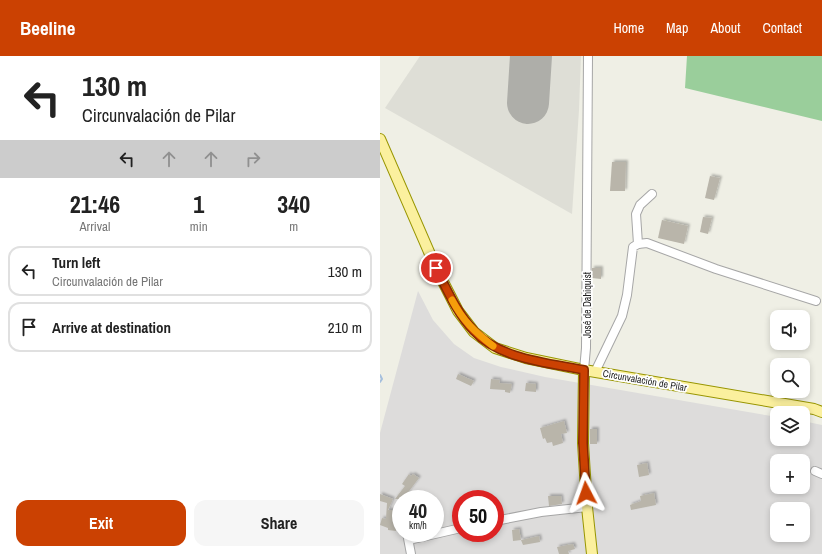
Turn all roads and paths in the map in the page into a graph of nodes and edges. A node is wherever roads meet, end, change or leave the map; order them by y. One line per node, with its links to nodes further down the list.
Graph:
1 (588, 56): 6 (street, José de Dahiquist)
2 (380, 139): 6 (main road, Circunvalación de Pilar)
3 (652, 194): 4 (street)
4 (638, 244): 5 (street); 7 (street)
5 (816, 301)
6 (584, 370): 7 (main road, Circunvalación de Pilar); 9 (main road, José de Dahiquist)
7 (595, 372): 8 (main road, Circunvalación de Pilar)
8 (822, 412)
9 (587, 507): 10 (street); 13 (main road, José de Dahiquist)
10 (504, 519)
11 (409, 542): 12 (street)
12 (411, 554)
13 (592, 554)

